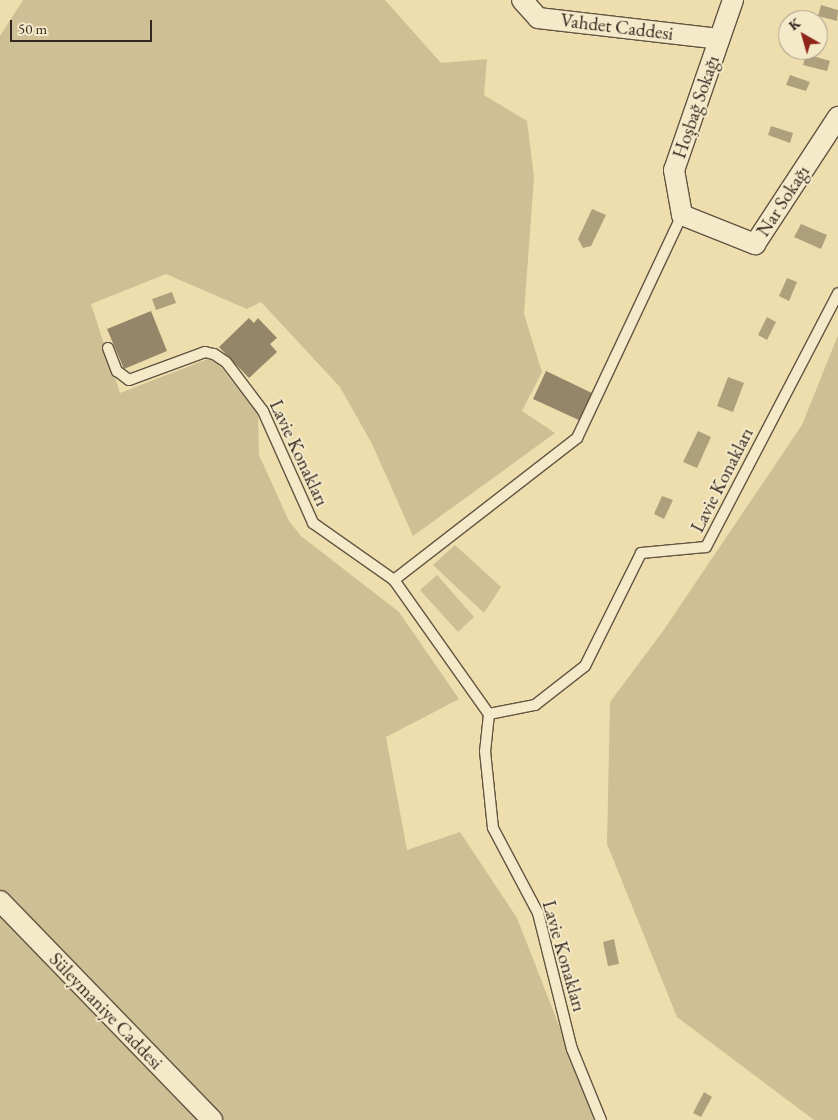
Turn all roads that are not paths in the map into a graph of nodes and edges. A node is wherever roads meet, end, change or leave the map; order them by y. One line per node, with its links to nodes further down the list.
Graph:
1 (522, 0): 3 (street, Vahdet Caddesi)
2 (733, 0): 3 (street, Hoşbağ Sokağı)
3 (719, 39): 5 (street, Hoşbağ Sokağı)
4 (838, 117): 5 (street, Nar Sokağı)
5 (682, 215): 8 (lane)
6 (838, 293): 9 (lane, Lavie Konakları)
7 (108, 348): 8 (lane, Lavie Konakları)
8 (394, 580): 9 (lane, Lavie Konakları)
9 (489, 714): 12 (lane, Lavie Konakları)
10 (0, 901): 11 (street, Süleymaniye Caddesi)
11 (212, 1120)
12 (601, 1120)

